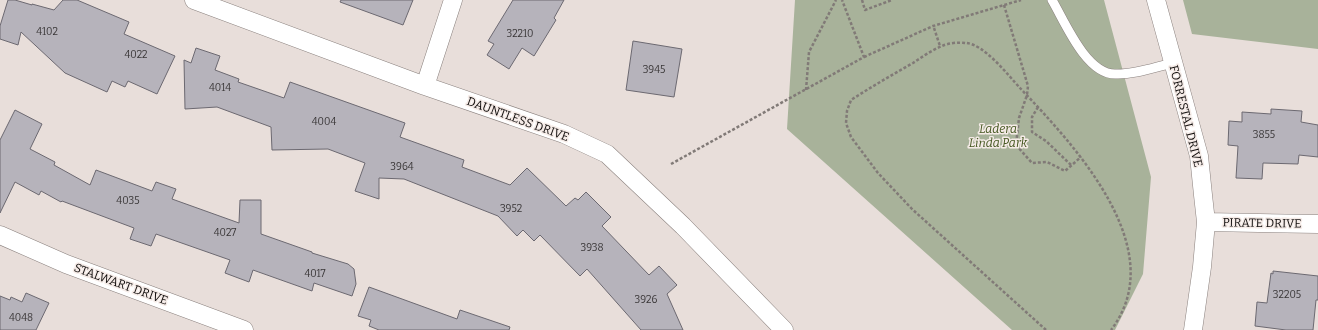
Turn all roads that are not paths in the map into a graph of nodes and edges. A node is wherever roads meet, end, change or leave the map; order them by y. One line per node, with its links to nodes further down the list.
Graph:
1 (194, 0): 6 (street, DAUNTLESS DRIVE)
2 (453, 0): 6 (street)
3 (1052, 0): 5 (lane)
4 (1156, 0): 5 (street, FORRESTAL DRIVE)
5 (1173, 63): 7 (street, FORRESTAL DRIVE)
6 (425, 86): 11 (street, DAUNTLESS DRIVE)
7 (1206, 222): 8 (street, PIRATE DRIVE); 12 (street, FORRESTAL DRIVE)
8 (1318, 224)
9 (0, 235): 10 (street, STALWART DRIVE)
10 (244, 330)
11 (784, 330)
12 (1194, 330)

